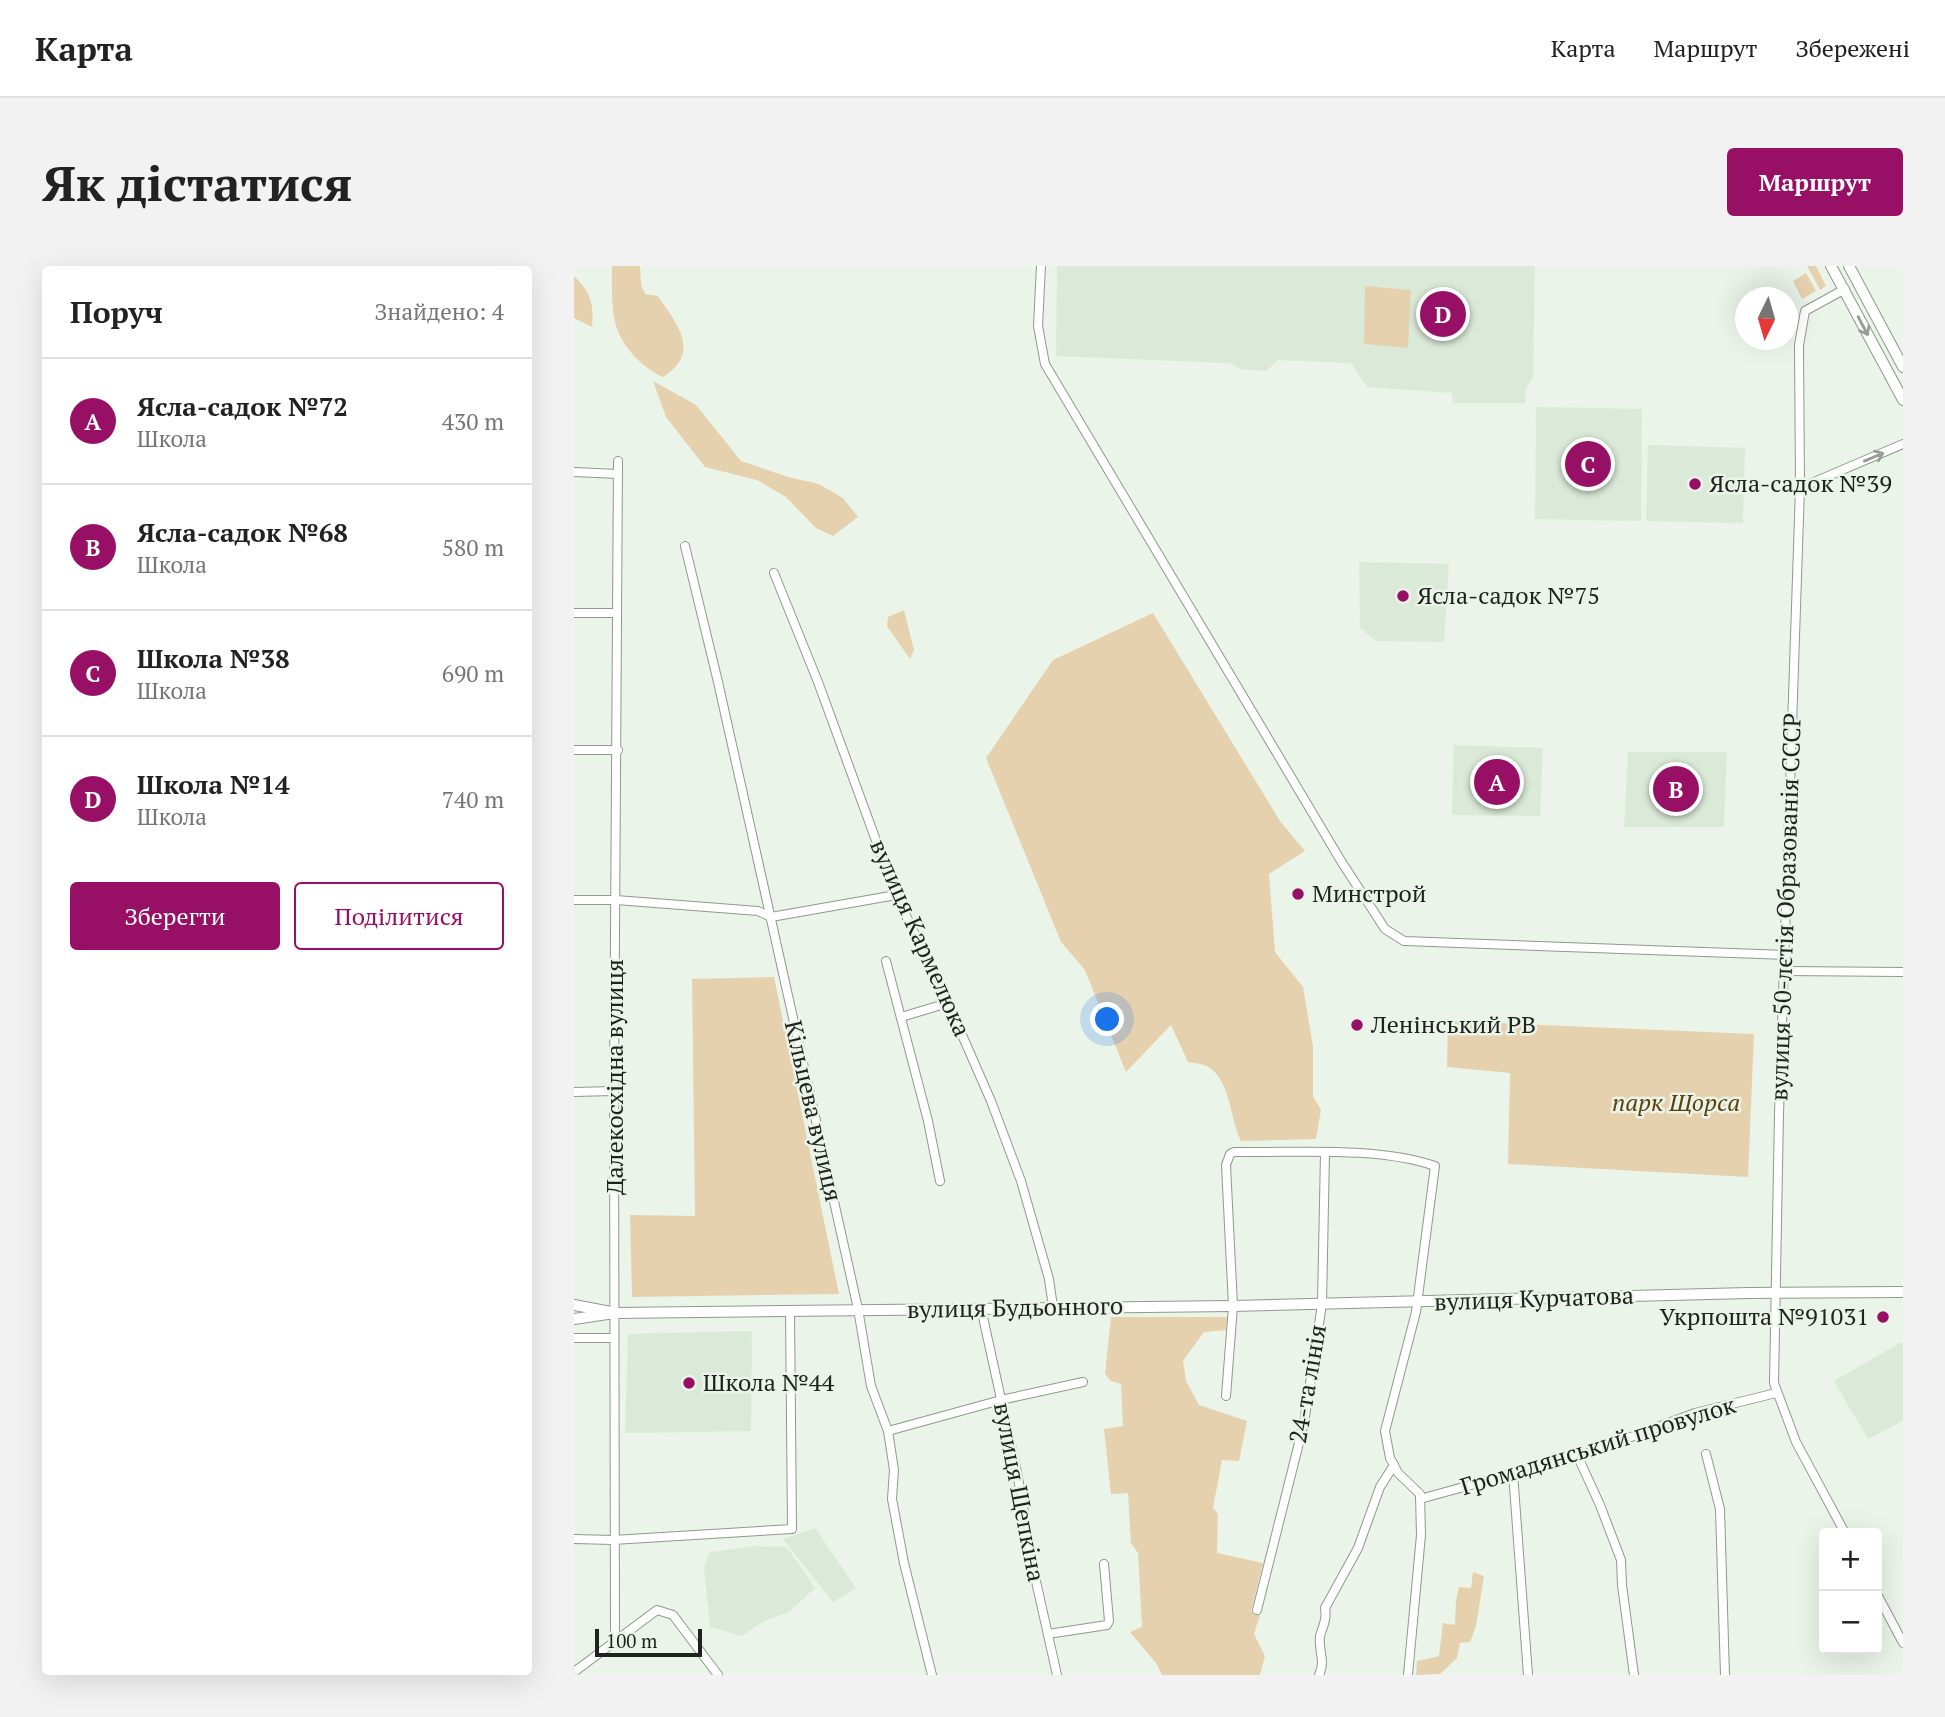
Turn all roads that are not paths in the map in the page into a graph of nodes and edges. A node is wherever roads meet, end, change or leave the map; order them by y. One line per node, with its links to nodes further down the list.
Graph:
1 (1041, 266): 22 (street)
2 (1831, 266): 4 (main road)
3 (1850, 266): 5 (main road)
4 (1845, 289): 6 (main road, one-way to 6); 11 (street, вулиця 50-лєтія Образованія СССР)
5 (1903, 367)
6 (1903, 400)
7 (1903, 444): 11 (street, one-way to 7)
8 (618, 461): 10 (street, Далекосхідна вулиця)
9 (574, 472): 10 (street)
10 (618, 474): 15 (street, Далекосхідна вулиця)
11 (1800, 488): 22 (street, вулиця 50-лєтія Образованія СССР)
12 (685, 546): 21 (street, Кільцева вулиця)
13 (774, 572): 18 (street, вулиця Кармелюка)
14 (574, 613): 15 (street)
15 (617, 613): 17 (street, Далекосхідна вулиця)
16 (574, 750): 17 (street)
17 (618, 750): 20 (street, Далекосхідна вулиця)
18 (896, 895): 21 (street); 26 (street, вулиця Кармелюка)
19 (574, 900): 20 (street)
20 (616, 901): 21 (street); 28 (street, Далекосхідна вулиця)
21 (771, 917): 41 (street, Кільцева вулиця)
22 (1786, 955): 24 (street, вулиця 50-лєтія Образованія СССР)
23 (886, 961): 27 (street)
24 (1785, 971): 25 (street); 33 (street, вулиця 50-лєтія Образованія СССР)
25 (1903, 972)
26 (948, 1003): 27 (street); 38 (street, вулиця Кармелюка)
27 (901, 1017): 31 (street)
28 (614, 1091): 29 (street); 42 (street, Далекосхідна вулиця)
29 (574, 1092)
30 (1325, 1153): 34 (street); 35 (street, 24-та лінія); 37 (street)
31 (940, 1181)
32 (1903, 1292): 33 (main road, вулиця Курчатова)
33 (1775, 1294): 34 (main road, вулиця Курчатова); 47 (street, вулиця 50-лєтія Образованія СССР)
34 (1417, 1303): 35 (main road, вулиця Будьонного); 53 (street)
35 (1322, 1304): 37 (main road, вулиця Будьонного); 61 (street, 24-та лінія)
36 (574, 1305): 42 (main road, вулиця Будьонного)
37 (1233, 1306): 38 (main road, вулиця Будьонного); 48 (street)
38 (1053, 1307): 39 (main road, вулиця Будьонного)
39 (981, 1308): 41 (main road, вулиця Будьонного); 49 (street, вулиця Щепкіна)
40 (790, 1310): 41 (main road, вулиця Будьонного); 42 (main road, вулиця Будьонного); 58 (street)
41 (858, 1310): 50 (street, Кільцева вулиця)
42 (614, 1312): 43 (main road, вулиця Будьонного); 45 (street, Далекосхідна вулиця)
43 (574, 1320)
44 (574, 1338): 45 (street)
45 (614, 1338): 58 (street, Далекосхідна вулиця)
46 (1083, 1382): 49 (street)
47 (1776, 1392): 52 (street, Громадянський провулок); 56 (street, вулиця 50-лєтія Образованія СССР)
48 (1226, 1396)
49 (1001, 1400): 50 (street); 62 (street, вулиця Щепкіна)
50 (888, 1430): 67 (street, Кільцева вулиця)
51 (1706, 1454): 73 (street)
52 (1578, 1457): 54 (street, Громадянський провулок); 72 (street)
53 (1394, 1465): 55 (street); 69 (street)
54 (1513, 1474): 55 (street, Громадянський провулок); 71 (street)
55 (1420, 1499): 70 (street)
56 (1842, 1528)
57 (574, 1539): 58 (street)
58 (614, 1540): 63 (street, Далекосхідна вулиця)
59 (1104, 1564): 62 (street)
60 (1882, 1603): 64 (street)
61 (1257, 1611)
62 (1048, 1634): 68 (street, вулиця Щепкіна)
63 (615, 1641): 65 (street); 66 (street)
64 (1903, 1643)
65 (574, 1672)
66 (718, 1675)
67 (932, 1675)
68 (1057, 1675)
69 (1319, 1675)
70 (1408, 1675)
71 (1528, 1675)
72 (1634, 1675)
73 (1725, 1675)

